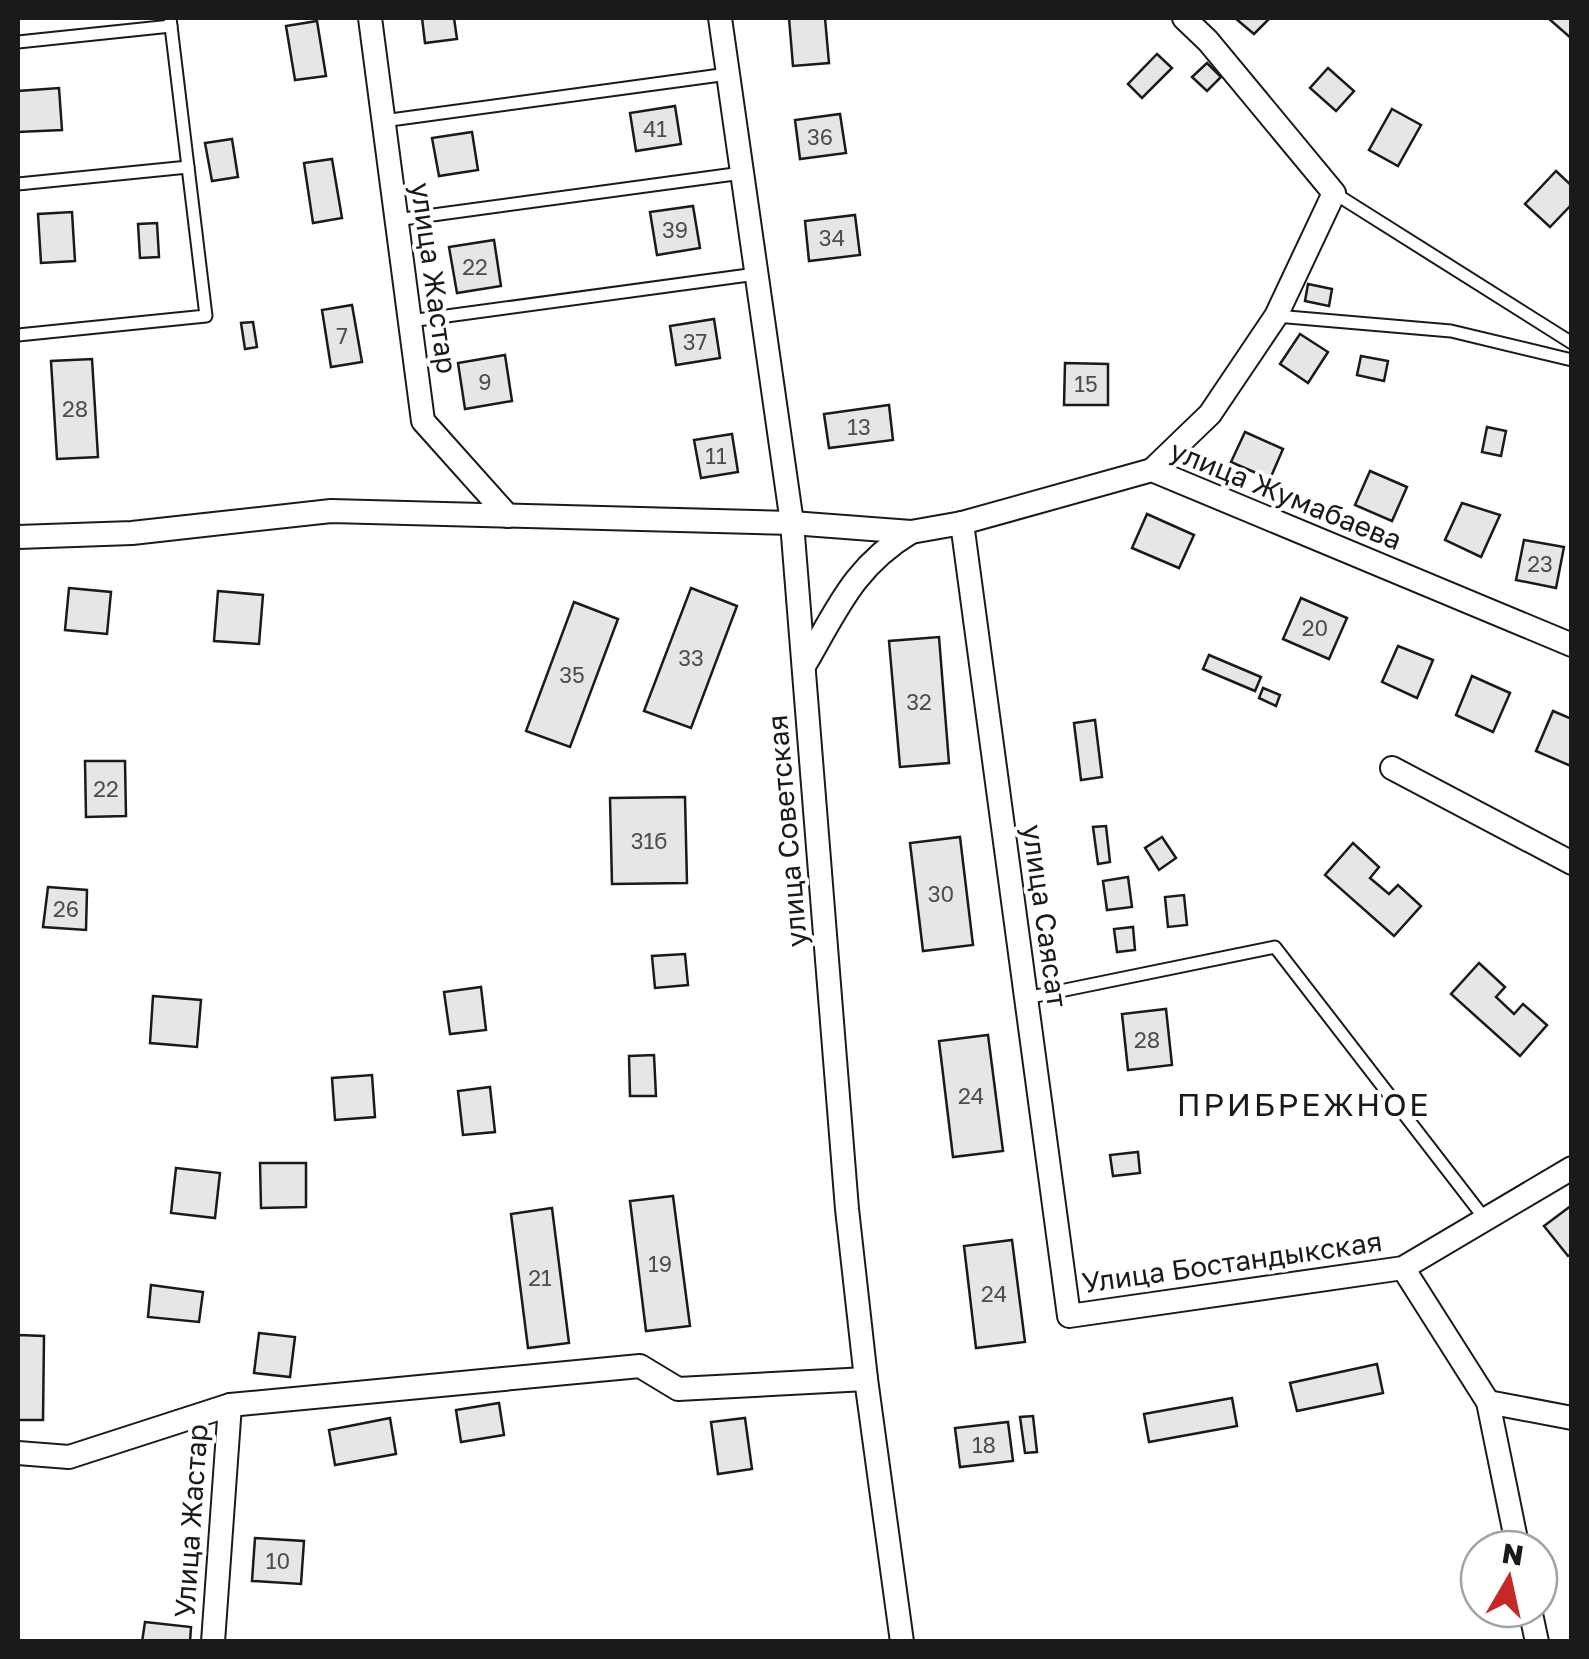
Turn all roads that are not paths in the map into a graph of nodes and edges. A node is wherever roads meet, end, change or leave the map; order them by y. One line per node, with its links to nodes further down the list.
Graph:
1 (370, 18): 7 (street, улица Жастар)
2 (720, 18): 6 (street, улица Советская)
3 (1184, 18): 11 (street)
4 (170, 22): 5 (lane); 8 (lane)
5 (18, 42)
6 (728, 74): 7 (lane); 9 (street, улица Советская)
7 (383, 120): 12 (street, улица Жастар)
8 (188, 167): 10 (lane); 16 (lane)
9 (742, 173): 12 (lane); 13 (street, улица Советская)
10 (18, 184)
11 (1334, 193): 14 (street); 17 (lane)
12 (396, 220): 15 (street, улица Жастар)
13 (756, 274): 15 (lane); 21 (street, улица Советская)
14 (1276, 316): 18 (lane); 19 (street)
15 (410, 321): 20 (street, улица Жастар)
16 (18, 335)
17 (1572, 343)
18 (1572, 360)
19 (1152, 470): 22 (street, улица Жумабаева); 25 (street, улица Жумабаева)
20 (508, 516): 21 (street); 23 (street)
21 (792, 523): 24 (street); 26 (street, улица Советская)
22 (962, 523): 24 (street, улица Жумабаева); 29 (street, улица Саясат)
23 (18, 532)
24 (911, 532): 26 (street)
25 (1572, 645)
26 (804, 666): 34 (street, улица Советская)
27 (1392, 768): 28 (street)
28 (1572, 863)
29 (1026, 998): 31 (lane); 33 (street, улица Саясат)
30 (1572, 1168): 31 (street, Улица Бостандыкская)
31 (1485, 1219): 32 (street, Улица Бостандыкская)
32 (1403, 1268): 33 (street, Улица Бостандыкская); 35 (street, Улица Бостандыкская)
33 (1069, 1316)
34 (866, 1378): 36 (street); 41 (street, улица Советская)
35 (1488, 1402): 37 (street); 39 (street, Улица Бостандыкская)
36 (230, 1405): 38 (street); 40 (street, Улица Жастар)
37 (1572, 1418)
38 (18, 1453)
39 (1514, 1529)
40 (212, 1642)
41 (902, 1642)

